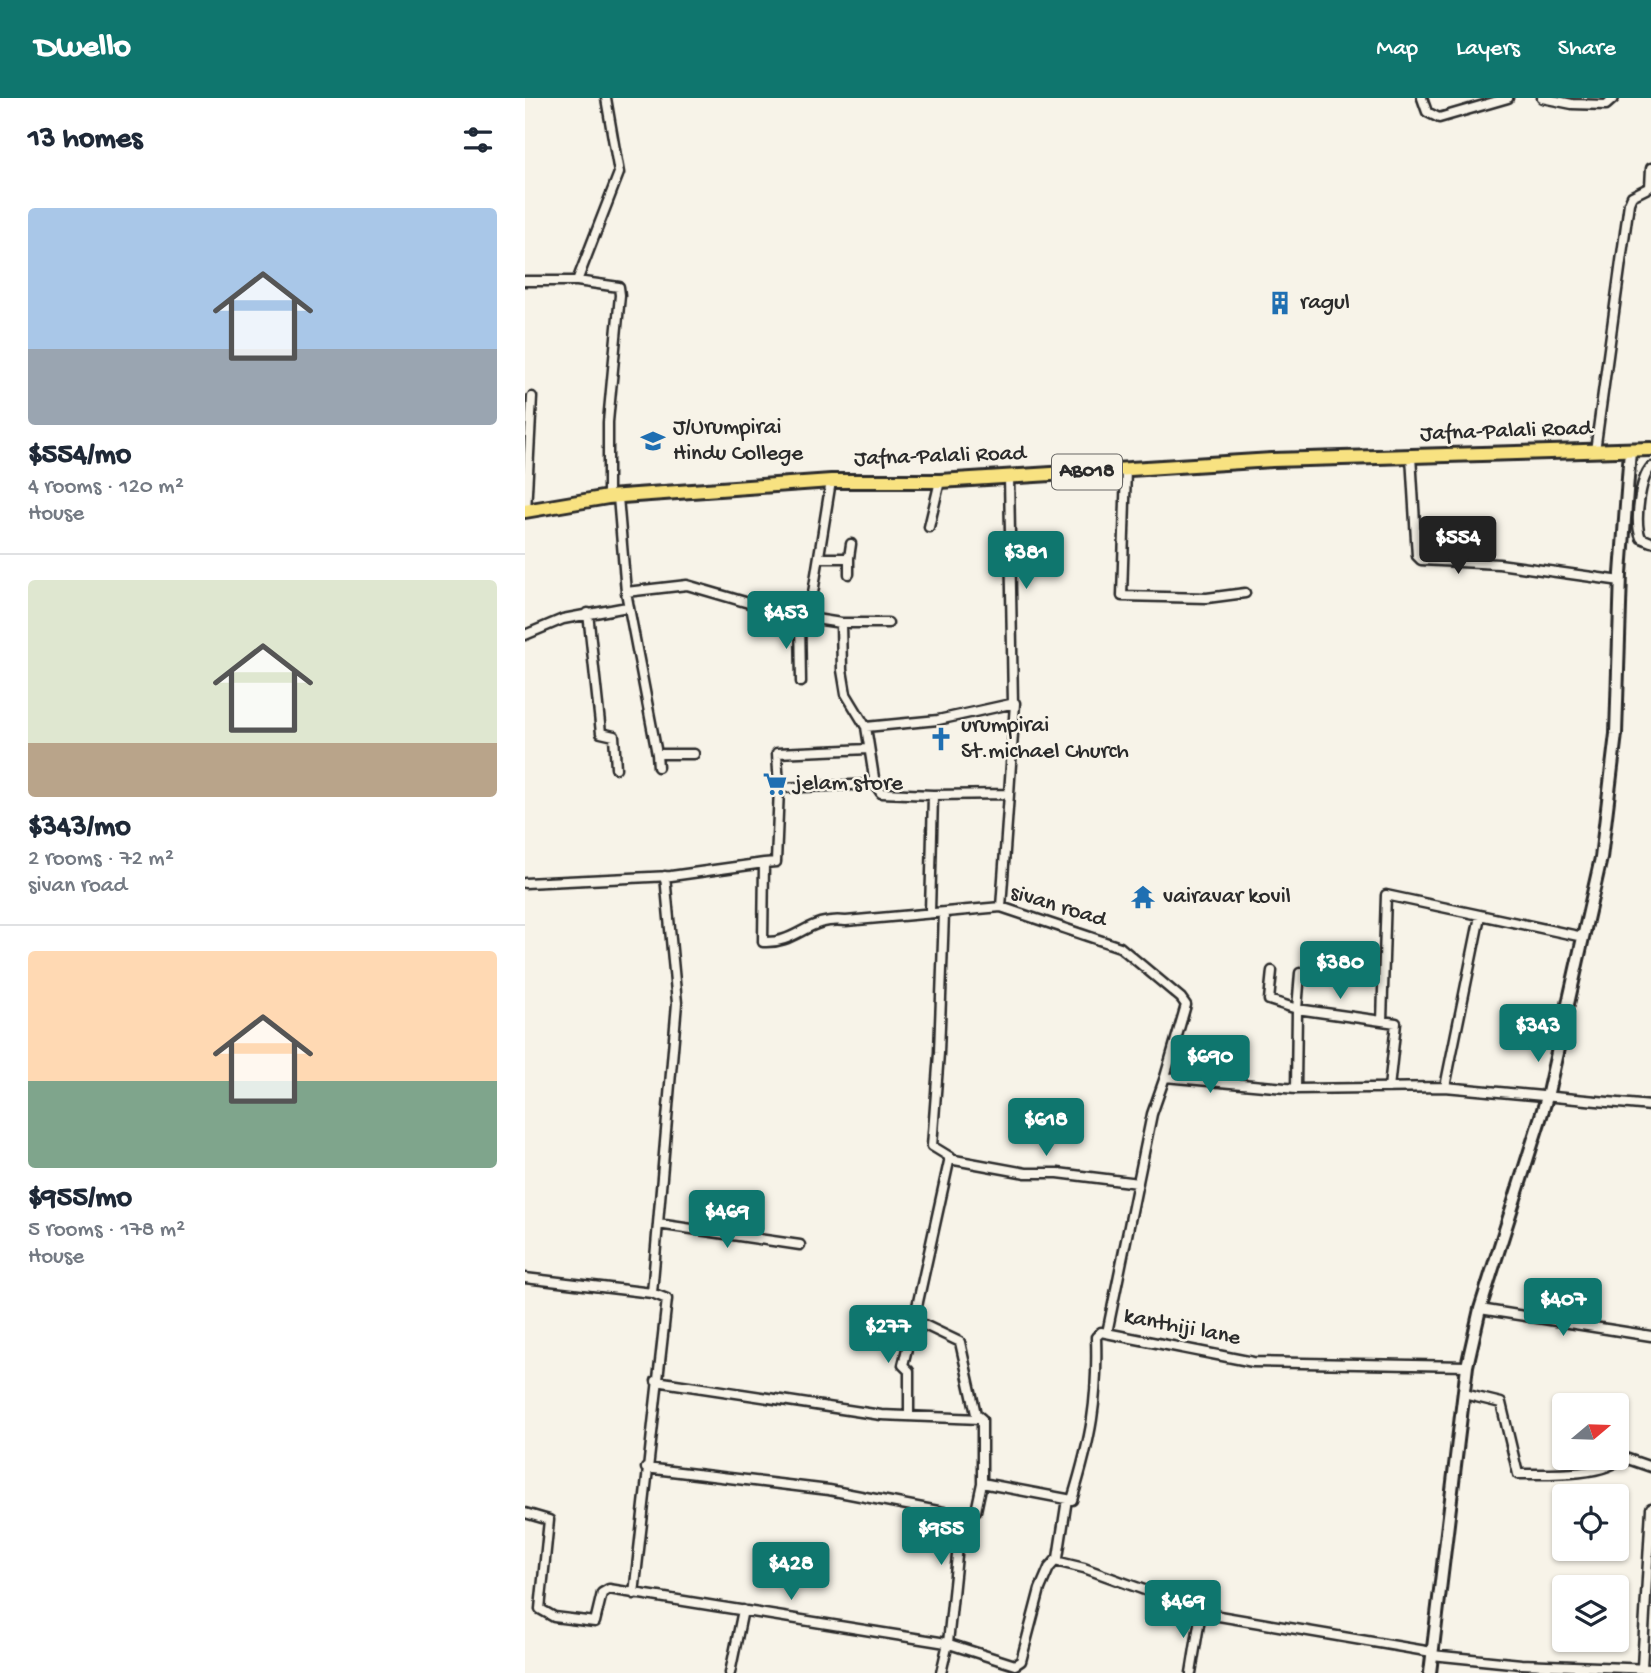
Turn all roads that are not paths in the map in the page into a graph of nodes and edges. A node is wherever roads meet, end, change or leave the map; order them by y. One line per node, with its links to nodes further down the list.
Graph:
1 (606, 98): 8 (street)
2 (1422, 98): 3 (street)
3 (1508, 98)
4 (1542, 98): 5 (street)
5 (1614, 98)
6 (1651, 168): 12 (street)
7 (525, 281): 8 (street)
8 (577, 281): 19 (street)
9 (532, 397): 20 (street)
10 (1651, 449): 11 (main road, Jafna-Palali Road / AB018)
11 (1630, 450): 12 (main road, Jafna-Palali Road / AB018); 27 (street)
12 (1595, 451): 13 (main road, Jafna-Palali Road / AB018)
13 (1411, 456): 15 (main road, Jafna-Palali Road / AB018); 27 (street)
14 (1651, 467): 22 (street)
15 (1126, 469): 16 (main road, Jafna-Palali Road / AB018); 29 (street)
16 (1009, 477): 18 (main road, Jafna-Palali Road / AB018); 37 (street)
17 (831, 481): 18 (main road, Jafna-Palali Road / AB018); 19 (main road, Jafna-Palali Road / AB018); 24 (street)
18 (940, 481): 21 (street)
19 (613, 497): 20 (main road, Jafna-Palali Road / AB018); 28 (street)
20 (525, 511)
21 (929, 527)
22 (1651, 542)
23 (851, 544): 25 (street)
24 (819, 558): 25 (street); 32 (street)
25 (849, 558): 26 (street)
26 (849, 574)
27 (1621, 581): 55 (street)
28 (626, 592): 30 (street); 32 (street)
29 (1245, 593)
30 (627, 607): 31 (street); 40 (street)
31 (588, 613): 35 (street); 43 (street)
32 (804, 618): 34 (street); 36 (street)
33 (888, 623): 34 (street)
34 (841, 624): 38 (street)
35 (525, 635)
36 (801, 682)
37 (1013, 704): 38 (street); 46 (street)
38 (866, 727): 39 (street)
39 (869, 749): 44 (street); 45 (street)
40 (657, 754): 41 (street); 42 (street)
41 (694, 754)
42 (658, 767)
43 (616, 768)
44 (875, 784): 45 (street); 47 (street)
45 (779, 788): 48 (street)
46 (1009, 794): 47 (street); 51 (street)
47 (933, 795): 52 (street)
48 (764, 863): 49 (street); 52 (street, sivan road)
49 (665, 876): 50 (street); 68 (street)
50 (525, 883)
51 (1001, 907): 53 (street, sivan road); 60 (street, sivan road)
52 (930, 912): 53 (street, sivan road)
53 (944, 913): 66 (street)
54 (1480, 916): 55 (street); 59 (street); 61 (street)
55 (1583, 937): 64 (street)
56 (1272, 971): 58 (street)
57 (1300, 973): 58 (street)
58 (1297, 1009): 59 (street); 62 (street)
59 (1383, 1021): 63 (street)
60 (1165, 1077): 62 (street); 67 (street)
61 (1445, 1087): 63 (street); 64 (street)
62 (1296, 1088): 63 (street)
63 (1389, 1088)
64 (1547, 1097): 65 (street); 72 (street)
65 (1651, 1105)
66 (949, 1159): 67 (street); 73 (street)
67 (1138, 1183): 74 (street)
68 (658, 1224): 69 (street); 71 (street)
69 (800, 1245)
70 (525, 1278): 71 (street)
71 (652, 1293): 77 (street)
72 (1481, 1309): 75 (street); 76 (street)
73 (914, 1320): 79 (street); 80 (street)
74 (1107, 1333): 76 (street, kanthiji lane); 84 (street, kanthiji lane)
75 (1651, 1336)
76 (1467, 1366): 78 (street)
77 (656, 1381): 79 (street); 82 (street)
78 (1464, 1394): 81 (street); 93 (street)
79 (909, 1416): 80 (street)
80 (982, 1419): 83 (street)
81 (1651, 1467)
82 (646, 1468): 87 (street); 89 (street)
83 (982, 1483): 84 (street); 87 (street)
84 (1066, 1499): 88 (street)
85 (1651, 1508): 94 (street)
86 (525, 1513): 89 (street)
87 (964, 1516): 92 (street)
88 (1055, 1562): 91 (street); 92 (street)
89 (634, 1594): 90 (street)
90 (743, 1610): 92 (street); 95 (street)
91 (1201, 1612): 93 (street); 97 (street)
92 (948, 1643): 96 (street)
93 (1432, 1654): 94 (street); 98 (street)
94 (1647, 1668)
95 (730, 1673)
96 (941, 1673)
97 (1191, 1673)
98 (1430, 1673)

